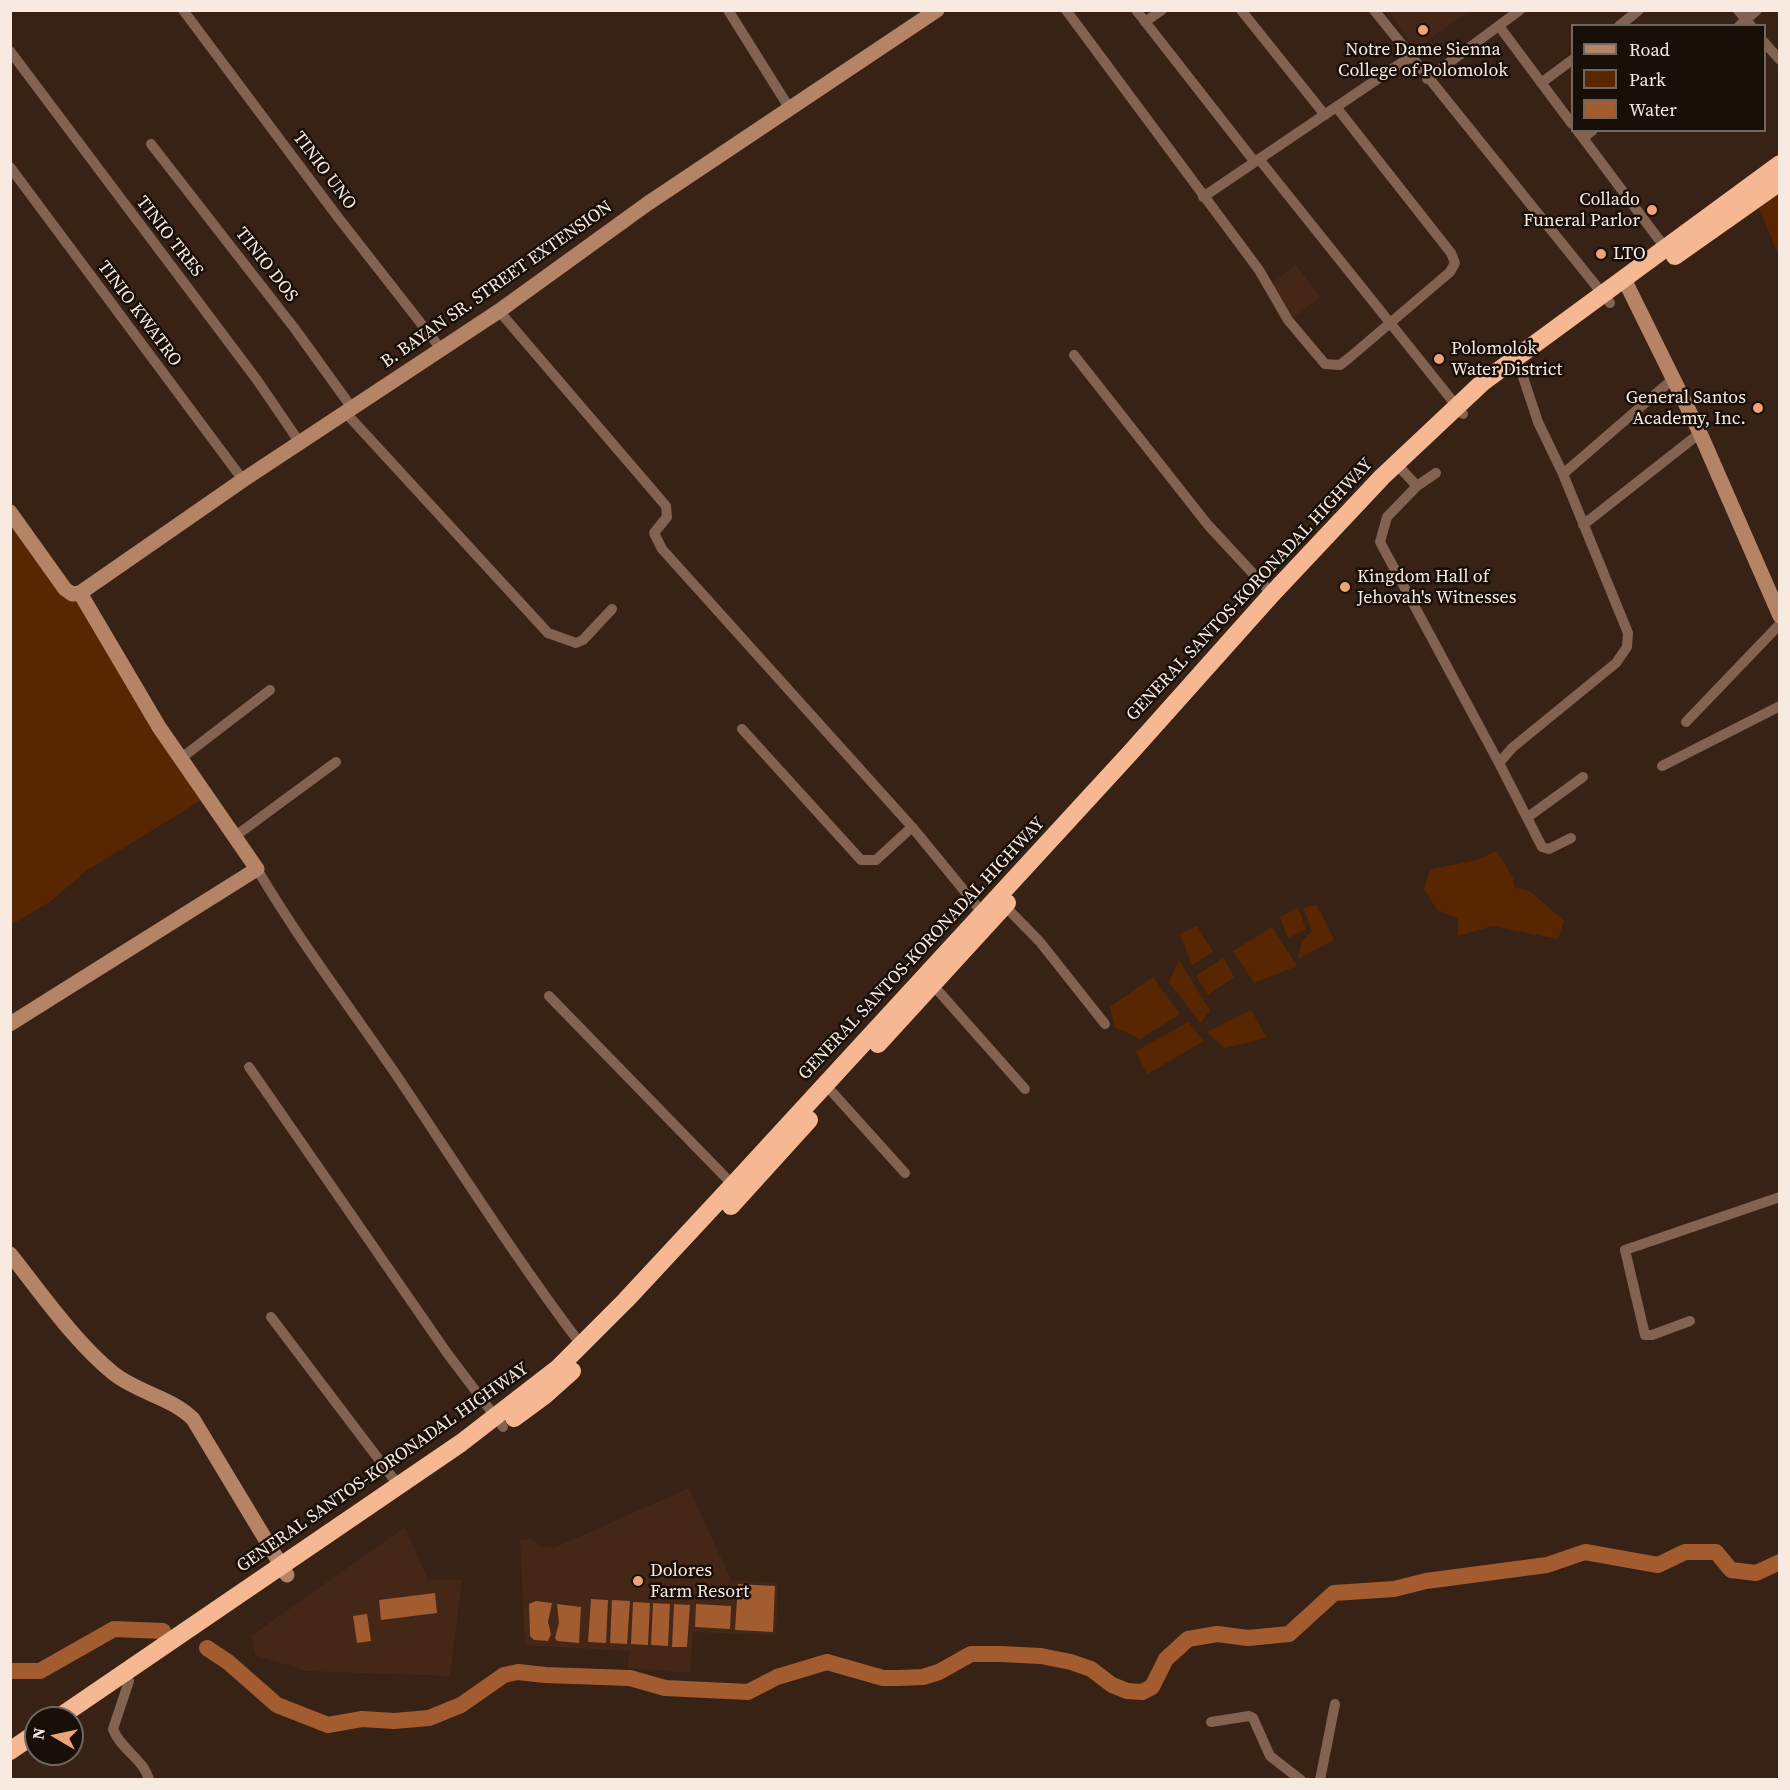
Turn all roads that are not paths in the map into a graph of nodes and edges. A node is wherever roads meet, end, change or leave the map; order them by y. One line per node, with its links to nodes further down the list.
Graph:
1 (183, 10): 39 (street, TINIO UNO)
2 (728, 10): 24 (street)
3 (937, 10): 24 (street, B. BAYAN SR. STREET EXTENSION)
4 (1066, 10): 33 (street)
5 (1162, 10): 12 (street)
6 (1241, 10): 25 (street)
7 (1374, 10): 18 (street)
8 (1520, 10): 15 (street)
9 (1639, 10): 13 (street)
10 (1738, 10): 14 (street)
11 (1757, 10): 14 (street)
12 (1141, 14): 29 (street)
13 (1622, 24)
14 (1746, 24)
15 (1499, 26): 21 (street); 22 (street)
16 (1766, 44): 19 (street)
17 (10, 51): 46 (street, TINIO TRES)
18 (1410, 57): 21 (street); 23 (street)
19 (1779, 60)
20 (1571, 61): 22 (street)
21 (1427, 79): 36 (street)
22 (1541, 83): 26 (street)
23 (1336, 108): 25 (street); 38 (street)
24 (790, 109): 37 (street, B. BAYAN SR. STREET EXTENSION)
25 (1325, 116): 29 (street)
26 (1571, 123)
27 (1580, 134): 34 (street)
28 (151, 144): 43 (street, TINIO DOS)
29 (1257, 160): 33 (street); 38 (street)
30 (1779, 164): 34 (highway, GENERAL SANTOS-KORONADAL HIGHWAY)
31 (10, 167): 50 (street, TINIO KWATRO)
32 (1779, 182): 35 (highway, GENERAL SANTOS-KORONADAL HIGHWAY)
33 (1203, 197): 38 (street)
34 (1666, 249): 35 (highway, GENERAL SANTOS-KORONADAL HIGHWAY)
35 (1627, 284): 36 (highway, GENERAL SANTOS-KORONADAL HIGHWAY); 42 (street)
36 (1606, 300): 41 (highway, GENERAL SANTOS-KORONADAL HIGHWAY); 44 (highway, GENERAL SANTOS-KORONADAL HIGHWAY)
37 (499, 311): 39 (street, B. BAYAN SR. STREET EXTENSION); 69 (street)
38 (1391, 322): 44 (street)
39 (441, 349): 43 (street, B. BAYAN SR. STREET EXTENSION)
40 (1074, 355): 55 (street)
41 (1520, 368): 44 (highway, GENERAL SANTOS-KORONADAL HIGHWAY); 49 (street)
42 (1674, 378): 45 (street); 49 (street)
43 (348, 410): 46 (street, B. BAYAN SR. STREET EXTENSION); 56 (street, TINIO DOS)
44 (1460, 410): 47 (highway, GENERAL SANTOS-KORONADAL HIGHWAY); 55 (highway, GENERAL SANTOS-KORONADAL HIGHWAY)
45 (1700, 433): 53 (street); 57 (street)
46 (300, 443): 50 (street, B. BAYAN SR. STREET EXTENSION)
47 (1402, 470): 51 (street); 73 (highway, GENERAL SANTOS-KORONADAL HIGHWAY)
48 (1436, 472): 51 (street)
49 (1563, 474): 53 (street)
50 (243, 480): 54 (street, B. BAYAN SR. STREET EXTENSION)
51 (1417, 486): 65 (street)
52 (10, 512): 54 (street)
53 (1583, 525): 65 (street)
54 (80, 593): 63 (street)
55 (1272, 594): 73 (highway, GENERAL SANTOS-KORONADAL HIGHWAY)
56 (612, 609)
57 (1779, 616)
58 (1779, 624): 61 (street)
59 (270, 690): 63 (street)
60 (1779, 706): 66 (street)
61 (1686, 722)
62 (742, 729): 69 (street)
63 (180, 759): 70 (street)
64 (336, 762): 70 (street)
65 (1499, 763): 68 (street)
66 (1662, 766)
67 (1583, 777): 68 (street)
68 (1527, 817): 71 (street)
69 (912, 827): 74 (street)
70 (234, 837): 72 (street)
71 (1571, 838)
72 (257, 869): 77 (street); 89 (street)
73 (1001, 902): 74 (highway, GENERAL SANTOS-KORONADAL HIGHWAY); 78 (street)
74 (987, 917): 75 (highway, GENERAL SANTOS-KORONADAL HIGHWAY); 83 (highway, GENERAL SANTOS-KORONADAL HIGHWAY)
75 (933, 985): 80 (street); 81 (highway, GENERAL SANTOS-KORONADAL HIGHWAY)
76 (549, 996): 83 (street)
77 (10, 1024)
78 (1105, 1024)
79 (249, 1067): 90 (street)
80 (1025, 1089)
81 (833, 1093): 82 (street); 86 (highway, GENERAL SANTOS-KORONADAL HIGHWAY)
82 (905, 1173)
83 (734, 1185): 86 (highway, GENERAL SANTOS-KORONADAL HIGHWAY)
84 (1779, 1197): 88 (street)
85 (10, 1254): 92 (street)
86 (630, 1304): 89 (highway, GENERAL SANTOS-KORONADAL HIGHWAY); 90 (highway, GENERAL SANTOS-KORONADAL HIGHWAY)
87 (271, 1317): 91 (street)
88 (1690, 1321)
89 (582, 1346): 90 (highway, GENERAL SANTOS-KORONADAL HIGHWAY)
90 (500, 1422): 91 (highway, GENERAL SANTOS-KORONADAL HIGHWAY); 92 (highway, GENERAL SANTOS-KORONADAL HIGHWAY)
91 (399, 1486): 92 (highway, GENERAL SANTOS-KORONADAL HIGHWAY)
92 (284, 1571): 93 (highway, GENERAL SANTOS-KORONADAL HIGHWAY); 95 (highway, GENERAL SANTOS-KORONADAL HIGHWAY)
93 (129, 1681): 96 (highway, GENERAL SANTOS-KORONADAL HIGHWAY); 102 (street)
94 (1335, 1704): 104 (street)
95 (76, 1706)
96 (84, 1712)
97 (1211, 1722): 103 (street)
98 (24, 1741): 99 (highway)
99 (10, 1750)
100 (24, 1752): 101 (highway)
101 (10, 1762)
102 (149, 1779)
103 (1301, 1779)
104 (1320, 1779)

